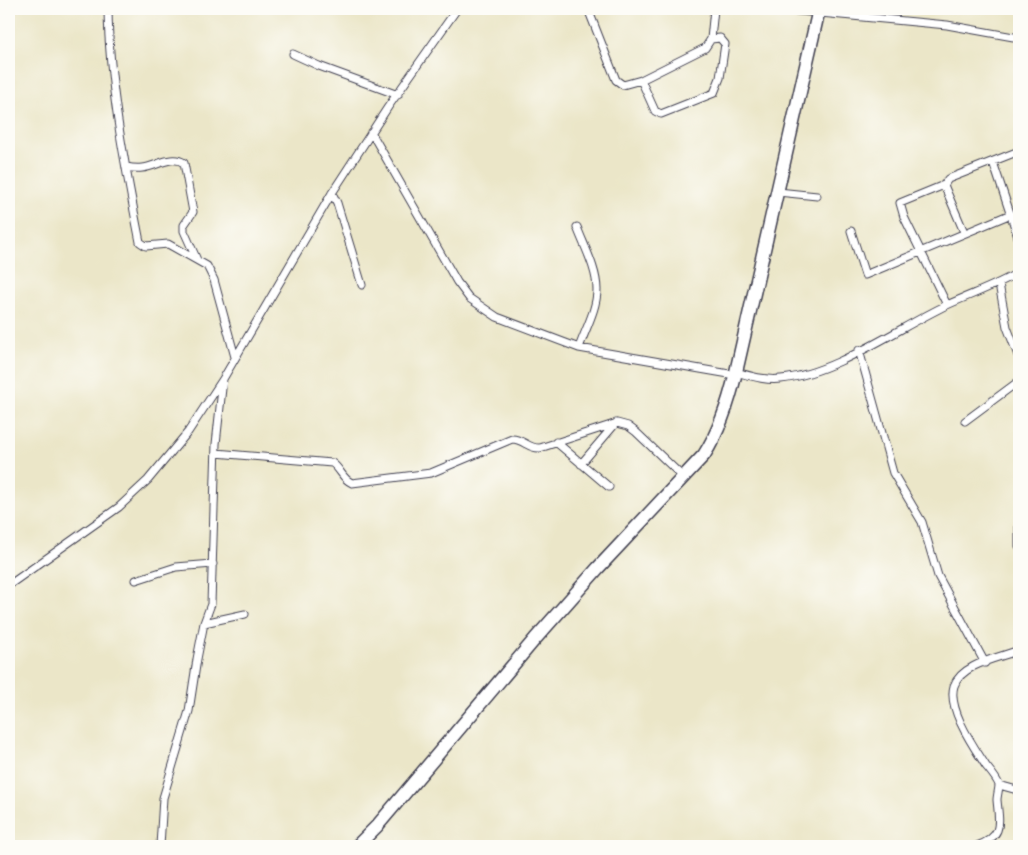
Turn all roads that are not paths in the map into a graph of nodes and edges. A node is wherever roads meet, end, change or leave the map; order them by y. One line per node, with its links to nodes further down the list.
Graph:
1 (108, 9): 15 (street)
2 (457, 9): 11 (street)
3 (588, 9): 10 (street)
4 (714, 9): 8 (street)
5 (778, 9): 6 (street)
6 (819, 10): 7 (street); 17 (highway)
7 (1019, 38)
8 (711, 39): 10 (street); 10 (street)
9 (293, 54): 11 (street)
10 (641, 80)
11 (398, 94): 12 (street)
12 (371, 132): 18 (street); 31 (street)
13 (1019, 151): 14 (street)
14 (993, 162): 16 (street); 20 (street)
15 (126, 167): 26 (street); 26 (street)
16 (944, 185): 23 (street); 25 (street)
17 (778, 192): 19 (street); 35 (highway)
18 (332, 193): 29 (street); 33 (street)
19 (817, 196)
20 (1011, 214): 23 (street); 24 (street)
21 (577, 227): 31 (street)
22 (852, 231): 25 (street)
23 (964, 232): 25 (street)
24 (1019, 240)
25 (922, 251): 30 (street)
26 (197, 260): 33 (street)
27 (1019, 272): 28 (street)
28 (999, 284): 30 (street); 34 (street)
29 (362, 285)
30 (947, 305): 32 (street)
31 (579, 348): 35 (street)
32 (859, 350): 35 (street); 53 (street)
33 (235, 357): 36 (street)
34 (1019, 358)
35 (736, 374): 43 (highway)
36 (223, 379): 41 (street); 49 (street)
37 (1019, 382): 38 (street)
38 (964, 421)
39 (617, 423): 40 (street); 42 (street); 43 (street)
40 (556, 442): 41 (street); 42 (street)
41 (216, 453): 47 (street)
42 (581, 464): 44 (street)
43 (682, 476): 57 (highway)
44 (609, 487)
45 (1019, 524): 46 (street)
46 (1019, 546)
47 (214, 564): 48 (street); 51 (street)
48 (136, 580)
49 (9, 585)
50 (245, 614): 51 (street)
51 (204, 623): 56 (street)
52 (1019, 650): 53 (street)
53 (985, 662): 54 (street)
54 (999, 786): 55 (street); 58 (street)
55 (1018, 792)
56 (160, 846)
57 (357, 846)
58 (978, 846)

